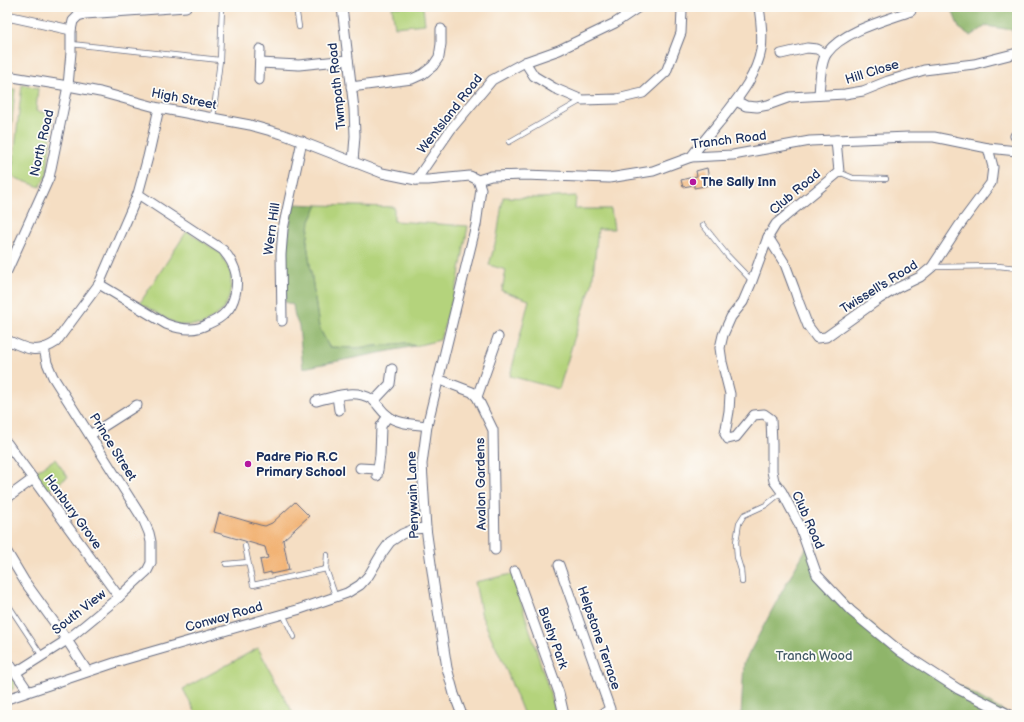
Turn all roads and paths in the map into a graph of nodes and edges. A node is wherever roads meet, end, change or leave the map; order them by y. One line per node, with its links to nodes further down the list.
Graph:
1 (74, 7): 11 (lane)
2 (186, 7): 11 (street)
3 (222, 7): 20 (lane)
4 (296, 7): 12 (lane)
5 (342, 7): 21 (street, Twmpath Road)
6 (639, 7): 22 (street, Wentsland Road)
7 (681, 7): 29 (street)
8 (759, 7): 30 (street)
9 (911, 11): 19 (street)
10 (7, 16): 14 (street)
11 (78, 16): 14 (street)
12 (298, 27)
13 (441, 29): 27 (street)
14 (71, 30): 15 (street, North Road)
15 (71, 44): 20 (lane); 26 (street, North Road)
16 (260, 49): 23 (street)
17 (1017, 53): 28 (street, Hill Close)
18 (781, 54): 19 (street)
19 (826, 54): 28 (street)
20 (220, 60): 32 (lane)
21 (348, 60): 23 (street); 27 (street, Twmpath Road)
22 (525, 62): 29 (street); 42 (street, Wentsland Road)
23 (260, 63): 25 (street)
24 (7, 76): 26 (street, High Street)
25 (259, 80)
26 (68, 86): 31 (street, High Street); 49 (street, North Road)
27 (351, 87): 39 (street, Twmpath Road)
28 (819, 96): 30 (street, Hill Close)
29 (582, 100): 35 (lane)
30 (736, 101): 38 (street)
31 (159, 108): 32 (street, High Street); 44 (street)
32 (213, 118): 34 (street, High Street)
33 (836, 140): 36 (street, Tranch Road); 38 (street, Tranch Road); 40 (street, Club Road)
34 (302, 141): 39 (street, High Street); 52 (street, Wern Hill)
35 (509, 142)
36 (988, 148): 37 (street, Tranch Road); 47 (street, Twissell's Road)
37 (1017, 151)
38 (691, 157): 43 (street, Tranch Road)
39 (353, 162): 42 (street, Tranch Road)
40 (839, 172): 41 (lane); 46 (street, Club Road)
41 (886, 179)
42 (416, 180): 43 (street, Tranch Road)
43 (478, 180): 57 (street, Penywain Lane)
44 (138, 194): 51 (street); 51 (street)
45 (703, 224): 50 (lane)
46 (768, 236): 47 (street, Twissell's Road); 50 (street, Club Road)
47 (932, 267): 48 (lane)
48 (1017, 268)
49 (7, 271)
50 (752, 281): 70 (street, Club Road)
51 (99, 284): 55 (street)
52 (282, 321)
53 (498, 337): 59 (street)
54 (7, 340): 55 (street)
55 (44, 348): 66 (street, Prince Street)
56 (392, 369): 61 (street)
57 (438, 379): 59 (street); 65 (street, Penywain Lane)
58 (337, 396): 60 (street); 61 (street); 63 (street)
59 (477, 397): 74 (street, Avalon Gardens)
60 (316, 400)
61 (375, 400): 64 (street)
62 (137, 405): 66 (street)
63 (339, 410)
64 (388, 416): 65 (street); 68 (street)
65 (426, 426): 72 (street, Penywain Lane)
66 (90, 435): 78 (street, Prince Street)
67 (7, 443): 69 (street, Hanbury Grove)
68 (360, 468)
69 (33, 479): 71 (street); 84 (street, Hanbury Grove)
70 (782, 492): 83 (lane); 99 (street, Club Road)
71 (7, 498)
72 (426, 528): 85 (street, Conway Road); 96 (street, Penywain Lane)
73 (245, 546): 77 (lane)
74 (495, 550)
75 (8, 554): 89 (street)
76 (328, 556): 81 (lane)
77 (248, 562): 79 (lane); 81 (lane)
78 (151, 563): 84 (street, South View)
79 (226, 564)
80 (559, 565): 98 (street, Helpstone Terrace)
81 (326, 569): 85 (lane)
82 (515, 571): 97 (street, Bushy Park)
83 (742, 582)
84 (119, 597): 89 (street, South View)
85 (336, 598): 87 (street, Conway Road)
86 (7, 604): 90 (lane)
87 (283, 614): 88 (lane); 92 (street, Conway Road)
88 (294, 637)
89 (67, 640): 90 (street, South View); 92 (street)
90 (42, 656): 93 (street, South View)
91 (7, 660): 93 (street)
92 (87, 671): 94 (street, Conway Road)
93 (15, 673): 94 (street)
94 (28, 691): 95 (street, Conway Road)
95 (7, 699)
96 (462, 715)
97 (564, 715)
98 (601, 715)
99 (1010, 715)

